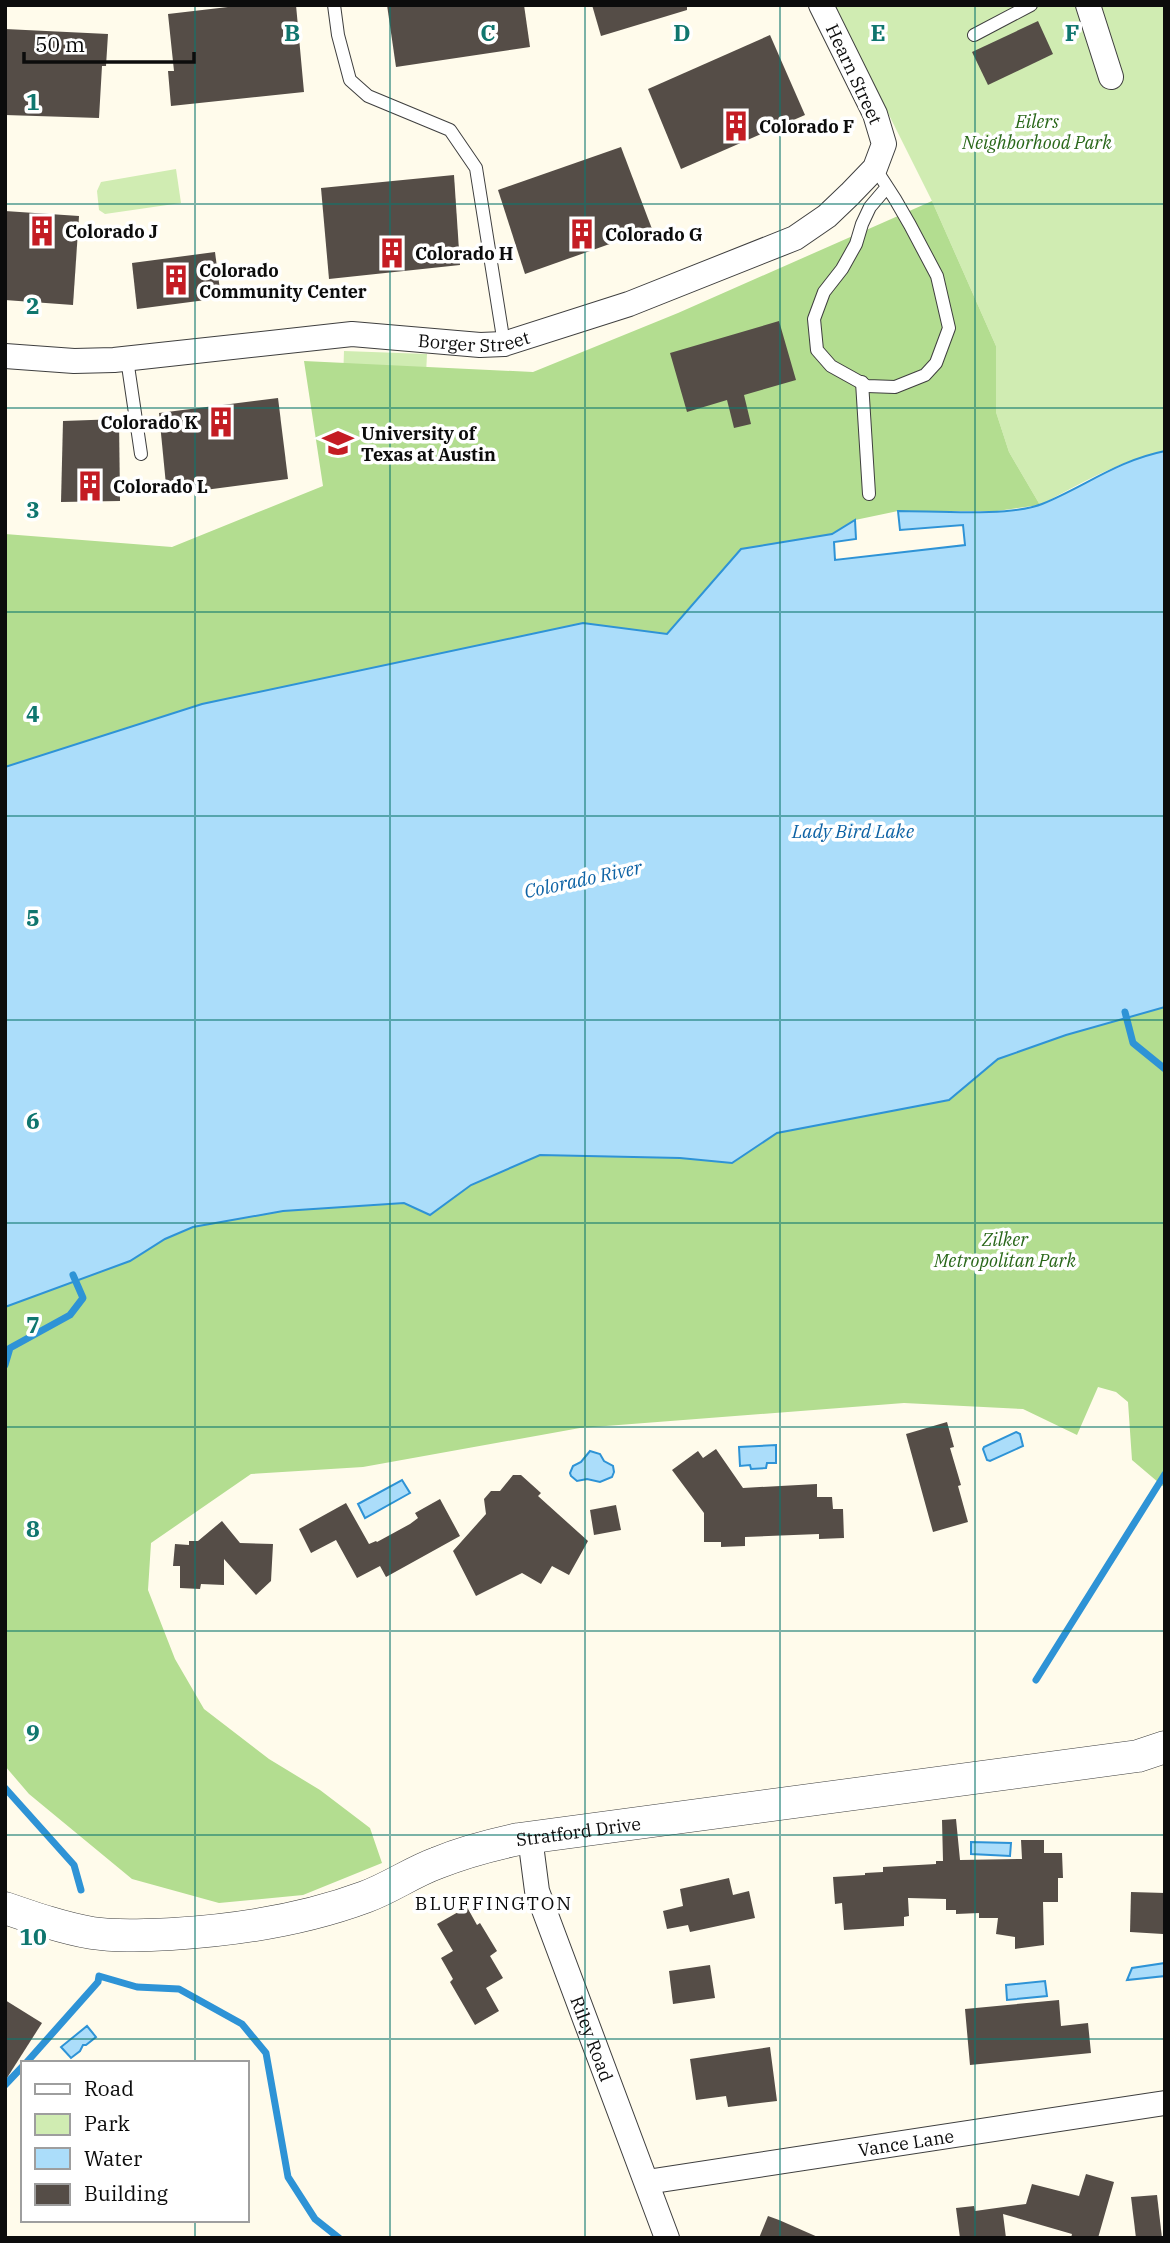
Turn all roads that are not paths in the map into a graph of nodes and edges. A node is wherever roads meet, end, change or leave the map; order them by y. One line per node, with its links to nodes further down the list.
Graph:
1 (334, 5): 9 (lane)
2 (821, 5): 7 (street, Hearn Street)
3 (1031, 5): 5 (lane)
4 (1088, 5): 6 (street)
5 (974, 35)
6 (1111, 77)
7 (884, 144): 8 (street, Borger Street)
8 (881, 177): 9 (street, Borger Street); 12 (lane); 12 (lane)
9 (504, 344): 11 (street, Borger Street)
10 (5, 356): 11 (street, Borger Street)
11 (127, 359): 13 (lane)
12 (862, 382): 14 (lane)
13 (141, 454)
14 (869, 494)
15 (1165, 1747): 16 (street, Stratford Drive)
16 (530, 1837): 17 (street, Stratford Drive); 19 (street, Riley Road)
17 (5, 1908)
18 (1165, 2103): 19 (street, Vance Lane)
19 (647, 2182): 20 (street, Riley Road)
20 (667, 2238)

